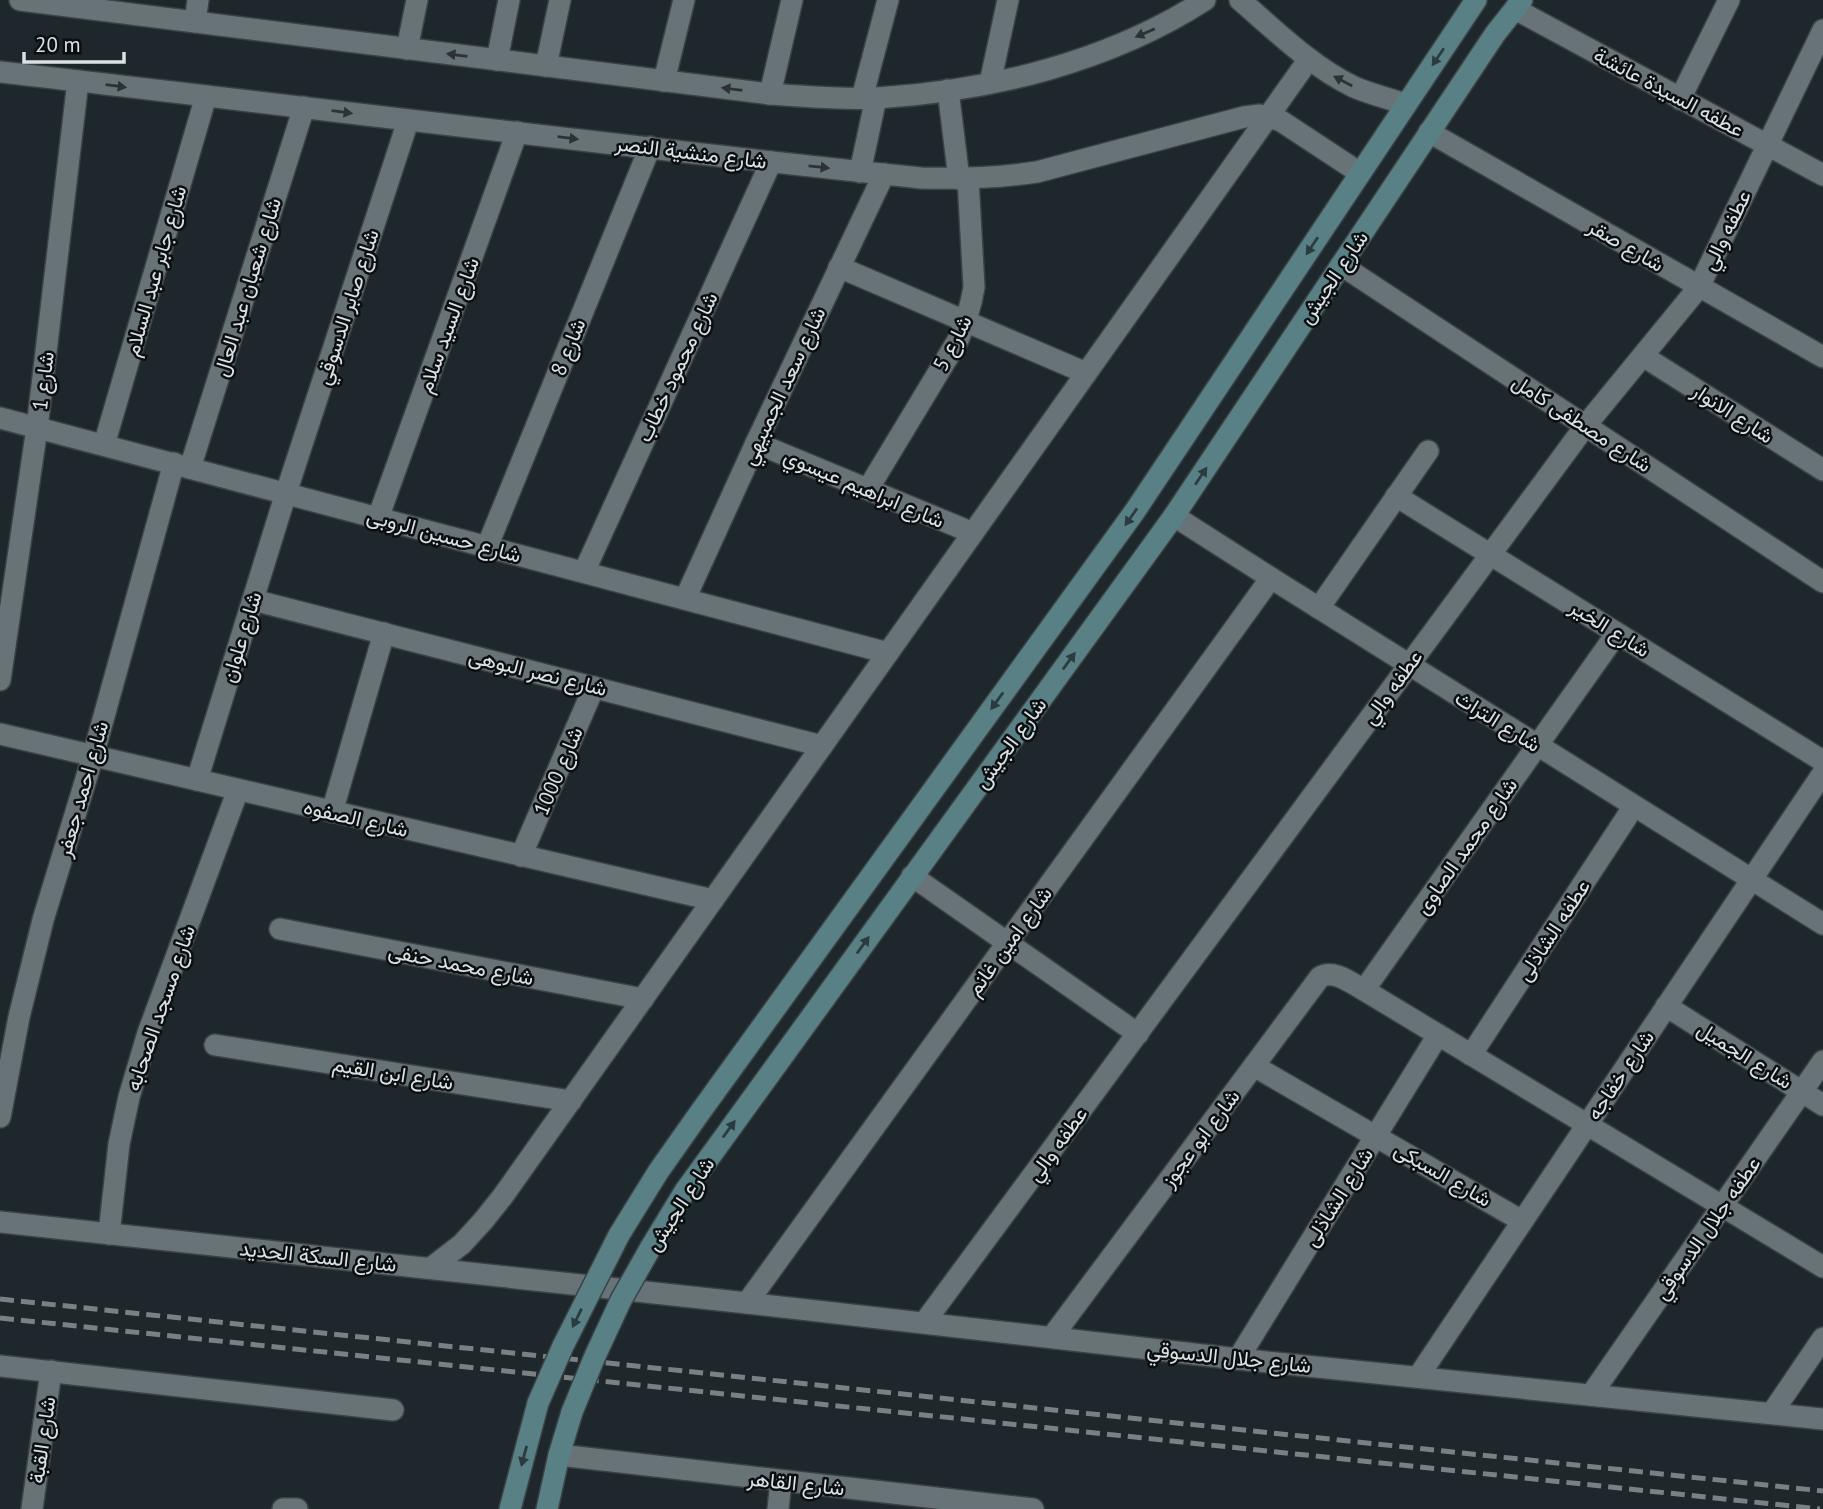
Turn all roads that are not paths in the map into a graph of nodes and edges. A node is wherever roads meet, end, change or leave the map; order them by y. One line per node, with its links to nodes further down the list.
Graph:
1 (21, 0): 15 (street)
2 (198, 0): 16 (street)
3 (417, 0): 18 (street)
4 (509, 0): 20 (street)
5 (560, 0): 21 (street)
6 (684, 0): 24 (street)
7 (792, 0): 27 (street)
8 (888, 0): 29 (street)
9 (1008, 0): 25 (street)
10 (1205, 0): 25 (street, one-way to 25)
11 (1240, 0): 19 (street)
12 (1476, 0): 31 (main road, شارع الجيش, one-way to 31)
13 (1729, 0): 30 (street)
14 (1519, 5): 30 (street, عطفه السيدة عائشة); 36 (main road, شارع الجيش)
15 (122, 6): 16 (street)
16 (195, 22): 18 (street)
17 (1822, 32): 37 (street, عطفه والي)
18 (407, 49): 20 (street, one-way to 18)
19 (1309, 59): 31 (street, one-way to 19); 33 (street)
20 (497, 60): 21 (street)
21 (546, 66): 24 (street)
22 (0, 72): 23 (street, شارع منشية النصر)
23 (78, 81): 28 (street, شارع منشية النصر, one-way to 28); 55 (street, شارع 1)
24 (664, 81): 27 (street, one-way to 24)
25 (990, 83): 26 (street)
26 (948, 90): 29 (street); 44 (street, شارع 5)
27 (770, 94): 29 (street)
28 (206, 96): 32 (street, شارع منشية النصر); 57 (street, شارع جابر عبد السلام)
29 (869, 98): 40 (street)
30 (1680, 99): 37 (street, عطفه السيدة عائشة)
31 (1406, 104): 41 (main road, شارع الجيش)
32 (304, 107): 34 (street, شارع منشية النصر, one-way to 34); 59 (street, شارع شعبان عبد العال)
33 (1268, 116): 41 (street); 44 (street, شارع منشية النصر); 52 (street)
34 (408, 121): 35 (street, شارع منشية النصر); 62 (street, شارع صابر الدسوقي)
35 (517, 132): 38 (street, شارع منشية النصر, one-way to 38); 65 (street, شارع السيد سلام)
36 (1429, 132): 45 (main road, شارع الجيش); 48 (street, شارع صقر)
37 (1767, 145): 43 (street, عطفه السيدة عائشة); 48 (street, عطفه والي)
38 (650, 147): 39 (street, شارع منشية النصر); 67 (street, شارع 8)
39 (771, 162): 40 (street, شارع منشية النصر, one-way to 40); 69 (street, شارع محمود خطاب)
40 (860, 172): 42 (street, شارع منشية النصر)
41 (1360, 173): 45 (main road); 138 (main road, شارع الجيش, one-way to 138, bridge)
42 (884, 174): 44 (street, شارع منشية النصر); 47 (street, شارع سعد الجمبيهي)
43 (1823, 175)
44 (963, 179): 49 (street, شارع 5)
45 (1390, 191): 46 (main road, شارع الجيش)
46 (1341, 265): 54 (street, شارع مصطفى كامل); 64 (main road, شارع الجيش, one-way to 46)
47 (839, 267): 49 (street); 56 (street, شارع سعد الجمبيهي)
48 (1699, 287): 50 (street, عطفه والي); 51 (street, شارع صقر)
49 (966, 321): 52 (street); 61 (street, شارع 5)
50 (1643, 356): 54 (street, عطفه والي); 60 (street, شارع الانوار)
51 (1823, 357)
52 (1086, 373): 66 (street)
53 (0, 418): 55 (street, شارع حسين الروبى)
54 (1586, 425): 68 (street, عطفه والي); 71 (street, شارع مصطفى كامل)
55 (37, 428): 57 (street, شارع حسين الروبى); 79 (street, شارع 1)
56 (756, 443): 61 (street, شارع ابراهيم عيسوي); 72 (street, شارع سعد الجمبيهي)
57 (104, 445): 59 (street, شارع حسين الروبى)
58 (1428, 451): 63 (street)
59 (182, 465): 62 (street, شارع حسين الروبى); 84 (street, شارع احمد جعفر)
60 (1823, 470)
61 (868, 489): 66 (street, شارع ابراهيم عيسوي)
62 (286, 493): 65 (street, شارع حسين الروبى); 73 (street, شارع علوان)
63 (1396, 496): 68 (street, شارع الخير); 74 (street)
64 (1174, 516): 70 (street, شارع التراث); 92 (main road, شارع الجيش, one-way to 64)
65 (378, 518): 67 (street, شارع حسين الروبى)
66 (973, 533): 77 (street)
67 (487, 547): 69 (street, شارع حسين الروبى)
68 (1491, 554): 76 (street, شارع الخير); 78 (street, عطفه والي)
69 (584, 572): 72 (street, شارع حسين الروبى)
70 (1270, 578): 74 (street, شارع التراث); 97 (street, شارع امين غانم)
71 (1823, 582)
72 (685, 599): 77 (street, شارع حسين الروبى)
73 (253, 600): 75 (street, شارع نصر البوهى); 87 (street, شارع علوان)
74 (1319, 608): 78 (street, شارع التراث)
75 (384, 633): 80 (street, شارع نصر البوهى); 90 (street)
76 (1617, 633): 82 (street, شارع محمد الصاوى); 85 (street, شارع الخير)
77 (888, 653): 83 (street)
78 (1409, 665): 82 (street, شارع التراث); 101 (street, عطفه والي)
79 (0, 680)
80 (594, 687): 83 (street, شارع نصر البوهى); 91 (street, شارع 1000)
81 (0, 734): 84 (street, شارع الصفوه)
82 (1537, 745): 89 (street, شارع التراث); 98 (street, شارع محمد الصاوى)
83 (822, 746): 94 (street)
84 (93, 756): 87 (street, شارع الصفوه); 107 (street, شارع احمد جعفر)
85 (1823, 761)
86 (1823, 773): 93 (street, شارع خفاجه)
87 (197, 780): 88 (street, شارع الصفوه)
88 (239, 790): 90 (street, شارع الصفوه); 117 (street, شارع مسجد الصحابه)
89 (1634, 806): 93 (street, شارع التراث); 104 (street, عطفه الشاذلى)
90 (332, 812): 91 (street, شارع الصفوه)
91 (521, 856): 94 (street, شارع الصفوه)
92 (912, 876): 97 (street); 133 (main road, شارع الجيش, one-way to 92, bridge)
93 (1751, 880): 95 (street, شارع التراث); 100 (street, شارع خفاجه)
94 (713, 901): 99 (street)
95 (1823, 925)
96 (279, 929): 99 (street, شارع محمد حنفى)
97 (1007, 943): 101 (street); 121 (street, شارع امين غانم)
98 (1364, 990): 102 (street); 106 (street, شارع ابو عجوز)
99 (643, 999): 109 (street)
100 (1666, 1006): 108 (street, شارع الجميل); 112 (street, شارع خفاجه)
101 (1138, 1034): 122 (street, عطفه والي)
102 (1438, 1035): 104 (street); 113 (street, شارع الشاذلى)
103 (215, 1045): 109 (street, شارع ابن القيم)
104 (1471, 1055): 112 (street)
105 (1823, 1061): 108 (street, عطفه جلال الدسوقي)
106 (1254, 1066): 113 (street, شارع السبكى); 123 (street, شارع ابو عجوز)
107 (3, 1082): 111 (street, شارع احمد جعفر)
108 (1802, 1091): 110 (street, شارع الجميل); 114 (street, عطفه جلال الدسوقي)
109 (571, 1101): 119 (street)
110 (1823, 1105)
111 (0, 1117)
112 (1587, 1124): 114 (street); 115 (street, شارع خفاجه)
113 (1376, 1135): 115 (street, شارع السبكى); 125 (street, شارع الشاذلى)
114 (1722, 1206): 118 (street); 129 (street, عطفه جلال الدسوقي)
115 (1522, 1221): 128 (street, شارع خفاجه)
116 (0, 1222): 117 (street, شارع السكة الحديد)
117 (108, 1234): 119 (street, شارع السكة الحديد)
118 (1823, 1266)
119 (431, 1268): 120 (street, شارع السكة الحديد)
120 (636, 1291): 121 (street, شارع جلال الدسوقي)
121 (747, 1303): 122 (street, شارع جلال الدسوقي)
122 (924, 1323): 123 (street, شارع جلال الدسوقي)
123 (1052, 1337): 125 (street, شارع جلال الدسوقي)
124 (1823, 1338): 131 (street)
125 (1238, 1359): 128 (street, شارع جلال الدسوقي)
126 (0, 1366): 127 (street)
127 (51, 1371): 130 (street); 135 (street, شارع القبة)
128 (1418, 1377): 129 (street, شارع جلال الدسوقي)
129 (1591, 1395): 131 (street, شارع جلال الدسوقي)
130 (393, 1410)
131 (1772, 1413): 132 (street, شارع جلال الدسوقي)
132 (1823, 1419)
133 (559, 1455): 134 (street, شارع القاهر); 139 (main road, شارع الجيش)
134 (781, 1481): 140 (street); 141 (street, شارع القاهر)
135 (32, 1509)
136 (283, 1509): 137 (street)
137 (297, 1509)
138 (510, 1509)
139 (547, 1509)
140 (778, 1509)
141 (1033, 1509)

